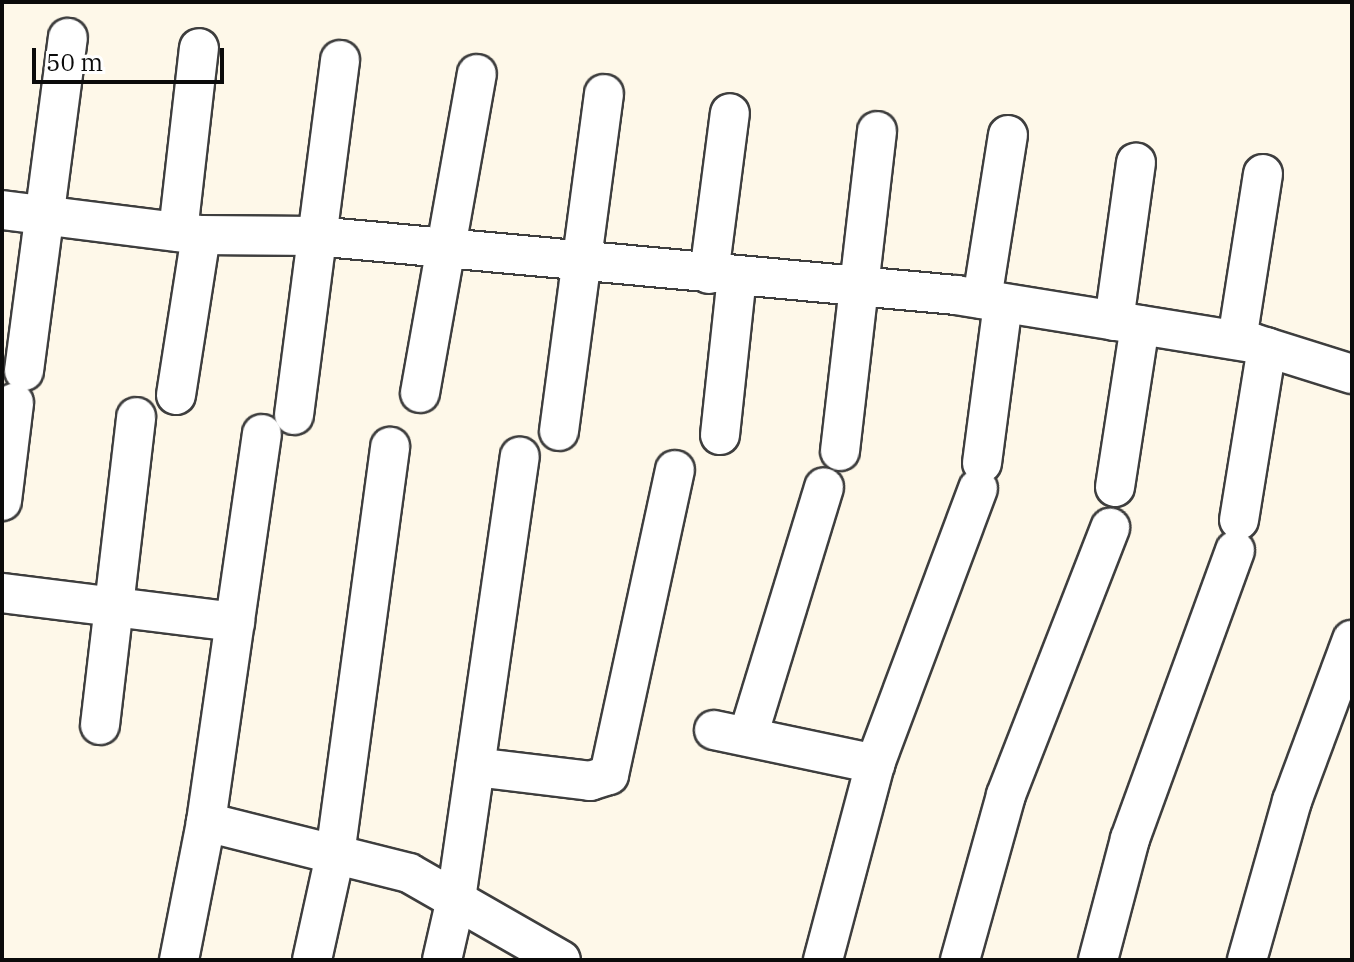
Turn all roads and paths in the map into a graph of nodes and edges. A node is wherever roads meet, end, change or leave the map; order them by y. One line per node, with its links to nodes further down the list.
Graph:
1 (68, 38): 12 (street)
2 (199, 48): 13 (street)
3 (340, 60): 14 (street)
4 (477, 74): 15 (street)
5 (604, 94): 16 (street)
6 (730, 113): 17 (street)
7 (877, 131): 18 (street)
8 (1008, 135): 19 (street)
9 (1136, 163): 20 (street)
10 (1263, 174): 21 (street)
11 (2, 210): 12 (street)
12 (43, 215): 13 (street); 36 (street)
13 (189, 233): 14 (street); 24 (street)
14 (315, 236): 15 (street); 25 (street)
15 (447, 249): 16 (street); 23 (street)
16 (581, 263): 17 (street); 27 (street)
17 (723, 275): 18 (street); 29 (street)
18 (860, 287): 19 (street); 31 (street)
19 (993, 301): 20 (street); 43 (street)
20 (1127, 323): 21 (street); 35 (street)
21 (1252, 344): 22 (street); 54 (street)
22 (1352, 374)
23 (420, 393)
24 (176, 395)
25 (294, 415)
26 (136, 417): 39 (street)
27 (559, 431)
28 (262, 434): 40 (street)
29 (720, 435)
30 (390, 447): 46 (street)
31 (840, 451)
32 (520, 457): 44 (street)
33 (675, 470): 44 (street)
34 (824, 487): 43 (street)
35 (1115, 487)
36 (2, 501)
37 (1110, 528): 53 (street)
38 (2, 593): 39 (street)
39 (114, 607): 40 (street); 42 (street)
40 (235, 622): 45 (street)
41 (1352, 640): 55 (street)
42 (100, 725)
43 (875, 764): 52 (street)
44 (475, 767): 47 (street)
45 (206, 822): 46 (street); 48 (street)
46 (335, 855): 47 (street); 49 (street)
47 (456, 899): 50 (street); 51 (street)
48 (179, 960)
49 (312, 960)
50 (442, 960)
51 (561, 960)
52 (823, 960)
53 (960, 960)
54 (1098, 960)
55 (1247, 960)

